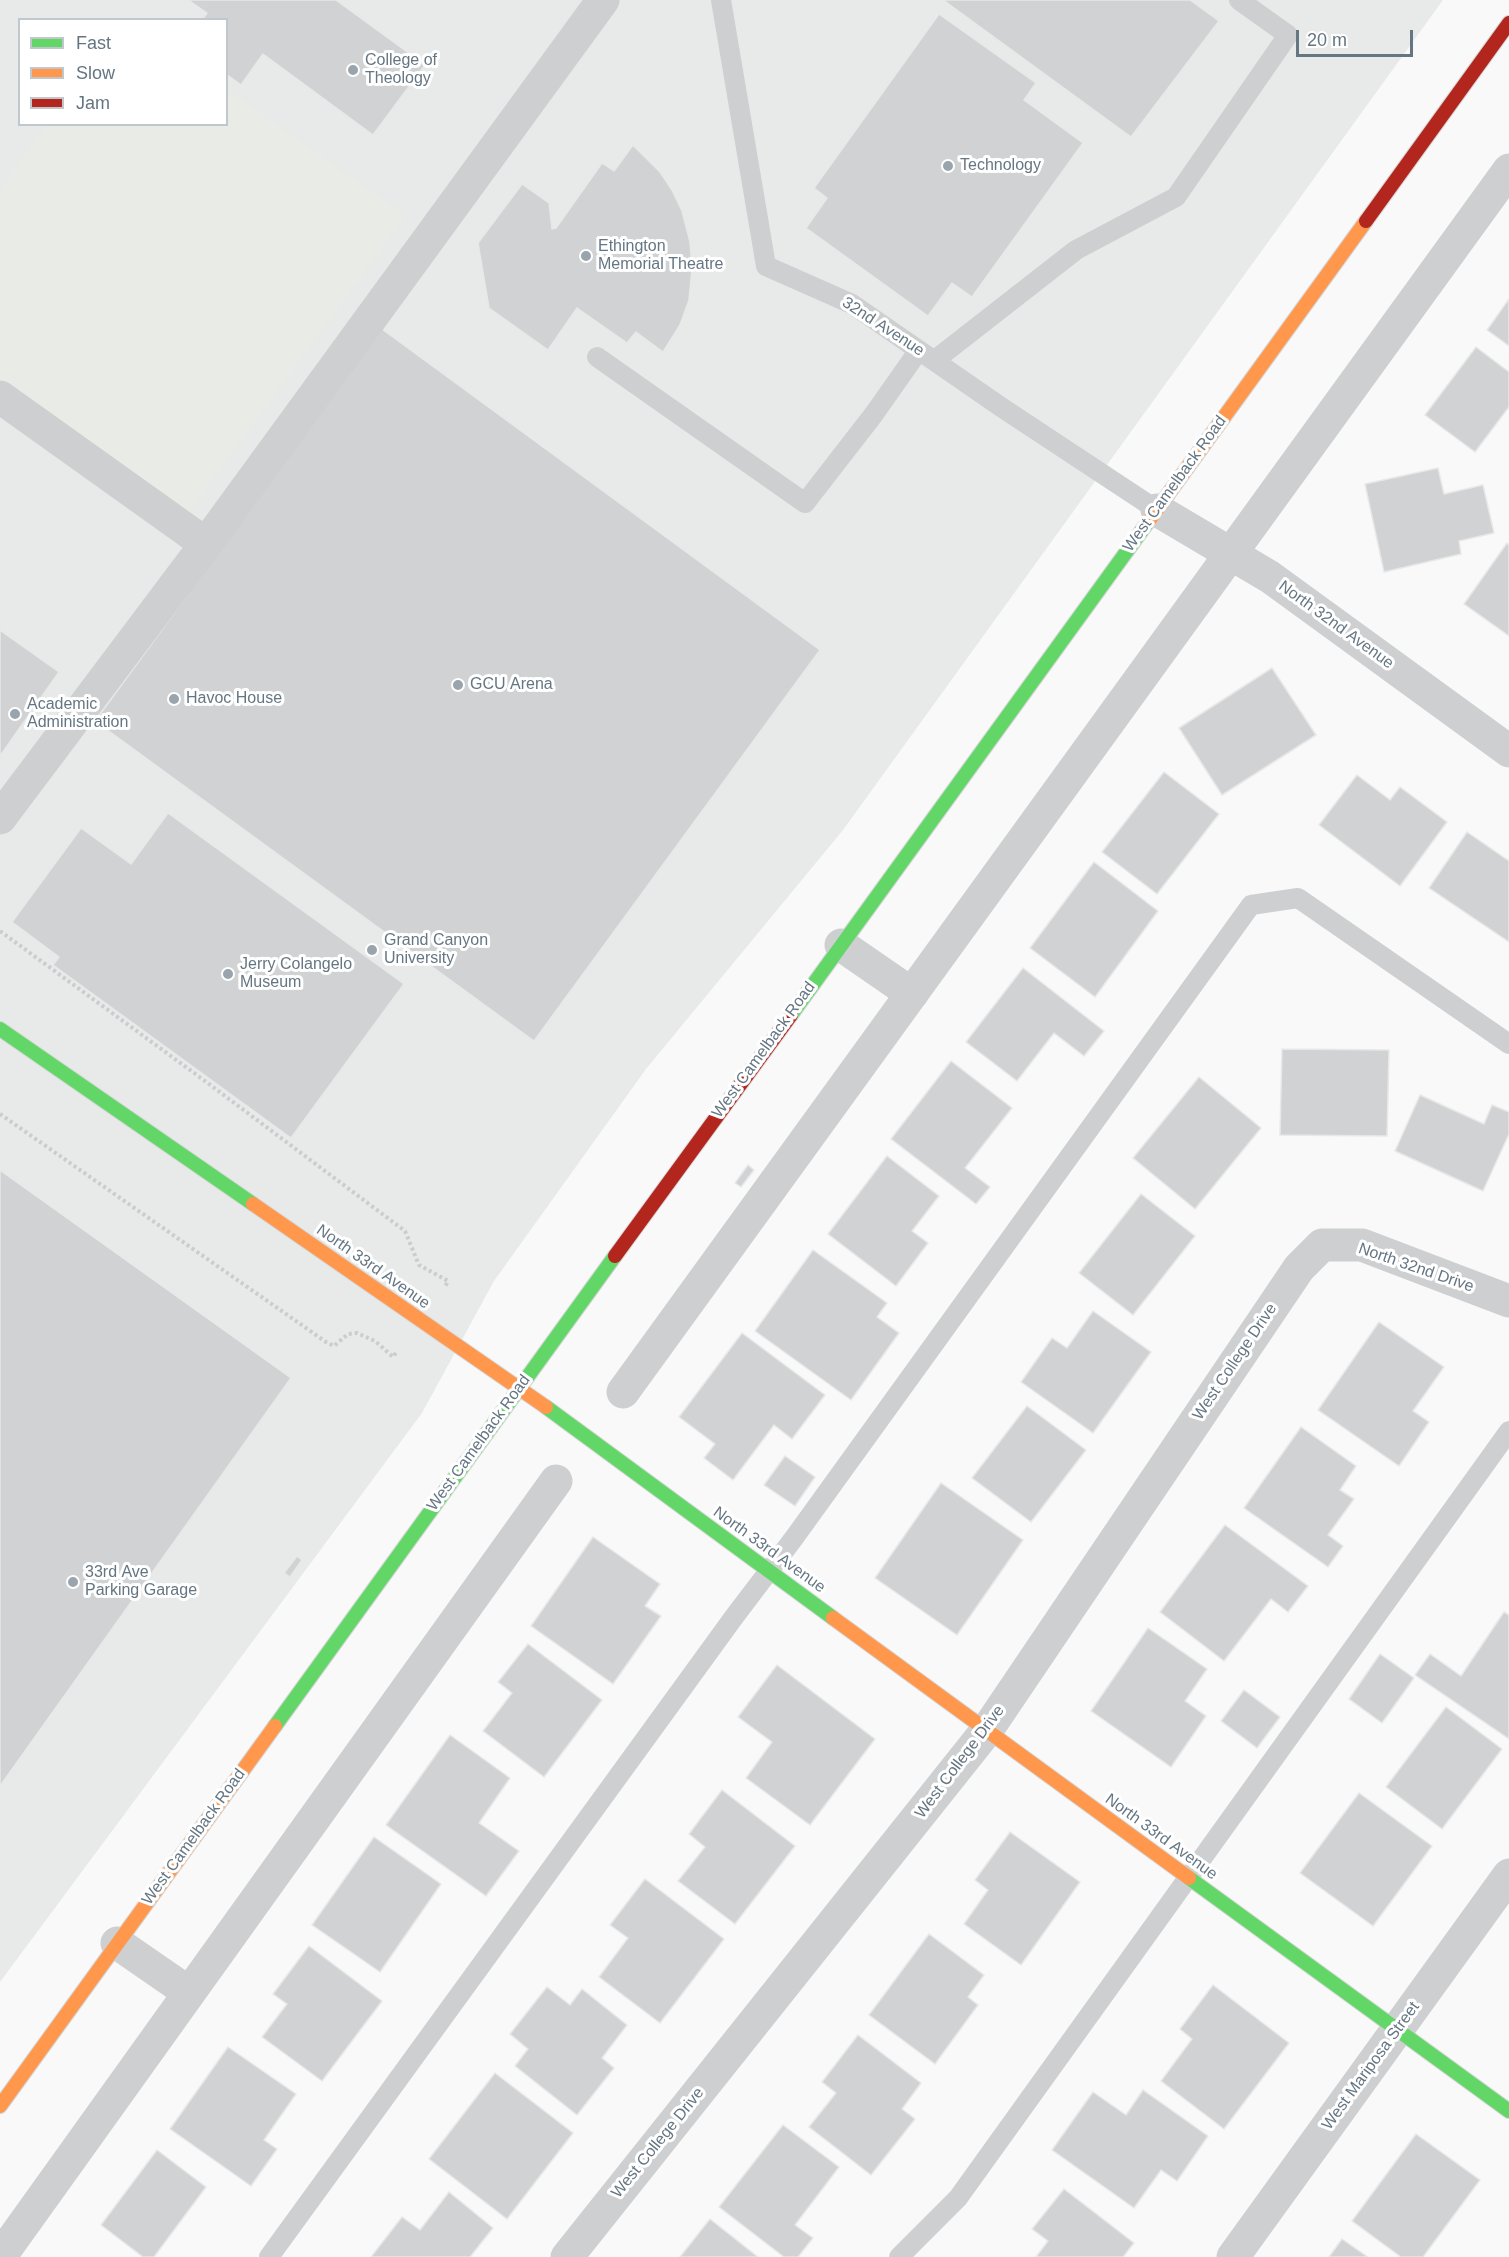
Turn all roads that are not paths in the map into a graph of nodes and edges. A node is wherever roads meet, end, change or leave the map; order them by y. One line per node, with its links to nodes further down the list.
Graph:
1 (603, 0): 10 (street)
2 (721, 0): 6 (lane, 32nd Avenue)
3 (1239, 0): 6 (lane)
4 (1509, 23): 9 (main road, West Camelback Road)
5 (1509, 170): 11 (street)
6 (927, 355): 7 (lane); 9 (lane, 32nd Avenue)
7 (597, 357)
8 (0, 397): 10 (street)
9 (1156, 510): 11 (street, North 32nd Avenue); 14 (main road, West Camelback Road)
10 (206, 544): 13 (street)
11 (1230, 553): 12 (street, North 32nd Avenue); 15 (street)
12 (1509, 751)
13 (0, 818)
14 (841, 945): 15 (street); 20 (main road, West Camelback Road)
15 (912, 994): 21 (street)
16 (0, 1029): 20 (main road, North 33rd Avenue)
17 (1509, 1044): 24 (lane)
18 (1322, 1245): 19 (street, North 32nd Drive); 25 (street, West College Drive)
19 (1509, 1301)
20 (519, 1388): 24 (main road, North 33rd Avenue); 28 (main road, West Camelback Road)
21 (622, 1392)
22 (1509, 1431): 27 (lane)
23 (556, 1481): 29 (street)
24 (769, 1571): 25 (main road, North 33rd Avenue); 34 (lane)
25 (987, 1730): 27 (main road, North 33rd Avenue); 35 (street, West College Drive)
26 (1509, 1875): 30 (street, West Mariposa Street)
27 (1189, 1877): 30 (main road, North 33rd Avenue); 36 (lane)
28 (117, 1943): 29 (street); 31 (main road, West Camelback Road)
29 (188, 1992): 33 (street)
30 (1396, 2030): 32 (main road, North 33rd Avenue); 37 (street, West Mariposa Street)
31 (0, 2106)
32 (1509, 2111)
33 (0, 2257)
34 (269, 2257)
35 (567, 2257)
36 (899, 2257)
37 (1233, 2257)

